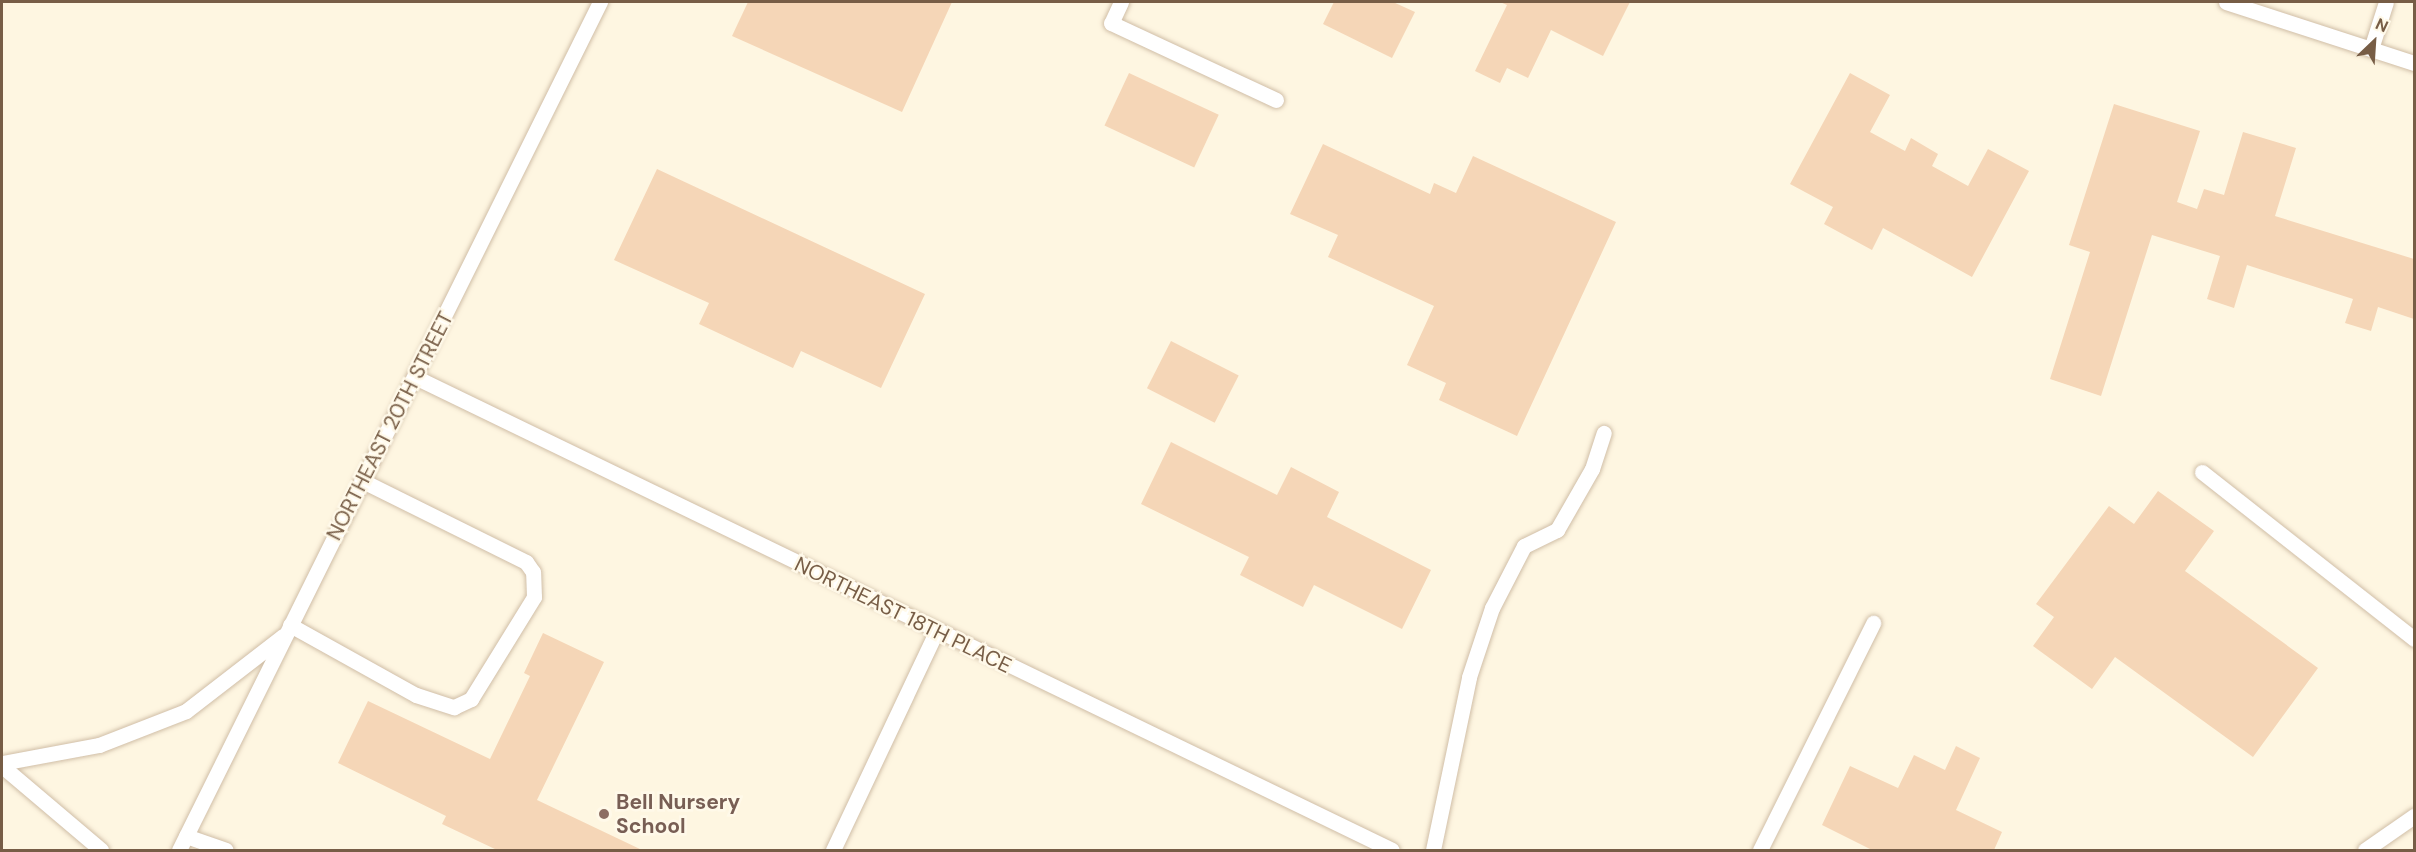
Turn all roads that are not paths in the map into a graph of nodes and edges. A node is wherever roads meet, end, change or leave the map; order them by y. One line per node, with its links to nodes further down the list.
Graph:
1 (600, 2): 8 (lane, NORTHEAST 20TH STREET)
2 (1121, 2): 7 (lane)
3 (2226, 2): 5 (lane)
4 (2386, 2): 5 (lane)
5 (2371, 49): 6 (lane)
6 (2415, 63)
7 (1276, 100)
8 (415, 377): 11 (lane, NORTHEAST 20TH STREET); 14 (lane, NORTHEAST 18TH PLACE)
9 (1604, 433): 24 (lane)
10 (2202, 472): 15 (lane)
11 (361, 480): 13 (lane, NORTHEAST 20TH STREET); 13 (lane)
12 (1873, 623): 25 (lane)
13 (288, 630): 16 (lane); 18 (lane, NORTHEAST 20TH STREET)
14 (936, 632): 22 (lane); 23 (lane, NORTHEAST 18TH PLACE)
15 (2415, 639)
16 (2, 764): 19 (lane)
17 (2415, 816): 26 (lane)
18 (186, 836): 20 (lane, NORTHEAST 20TH STREET); 21 (lane)
19 (101, 850)
20 (179, 850)
21 (226, 850)
22 (833, 850)
23 (1392, 850)
24 (1433, 850)
25 (1760, 850)
26 (2365, 850)

